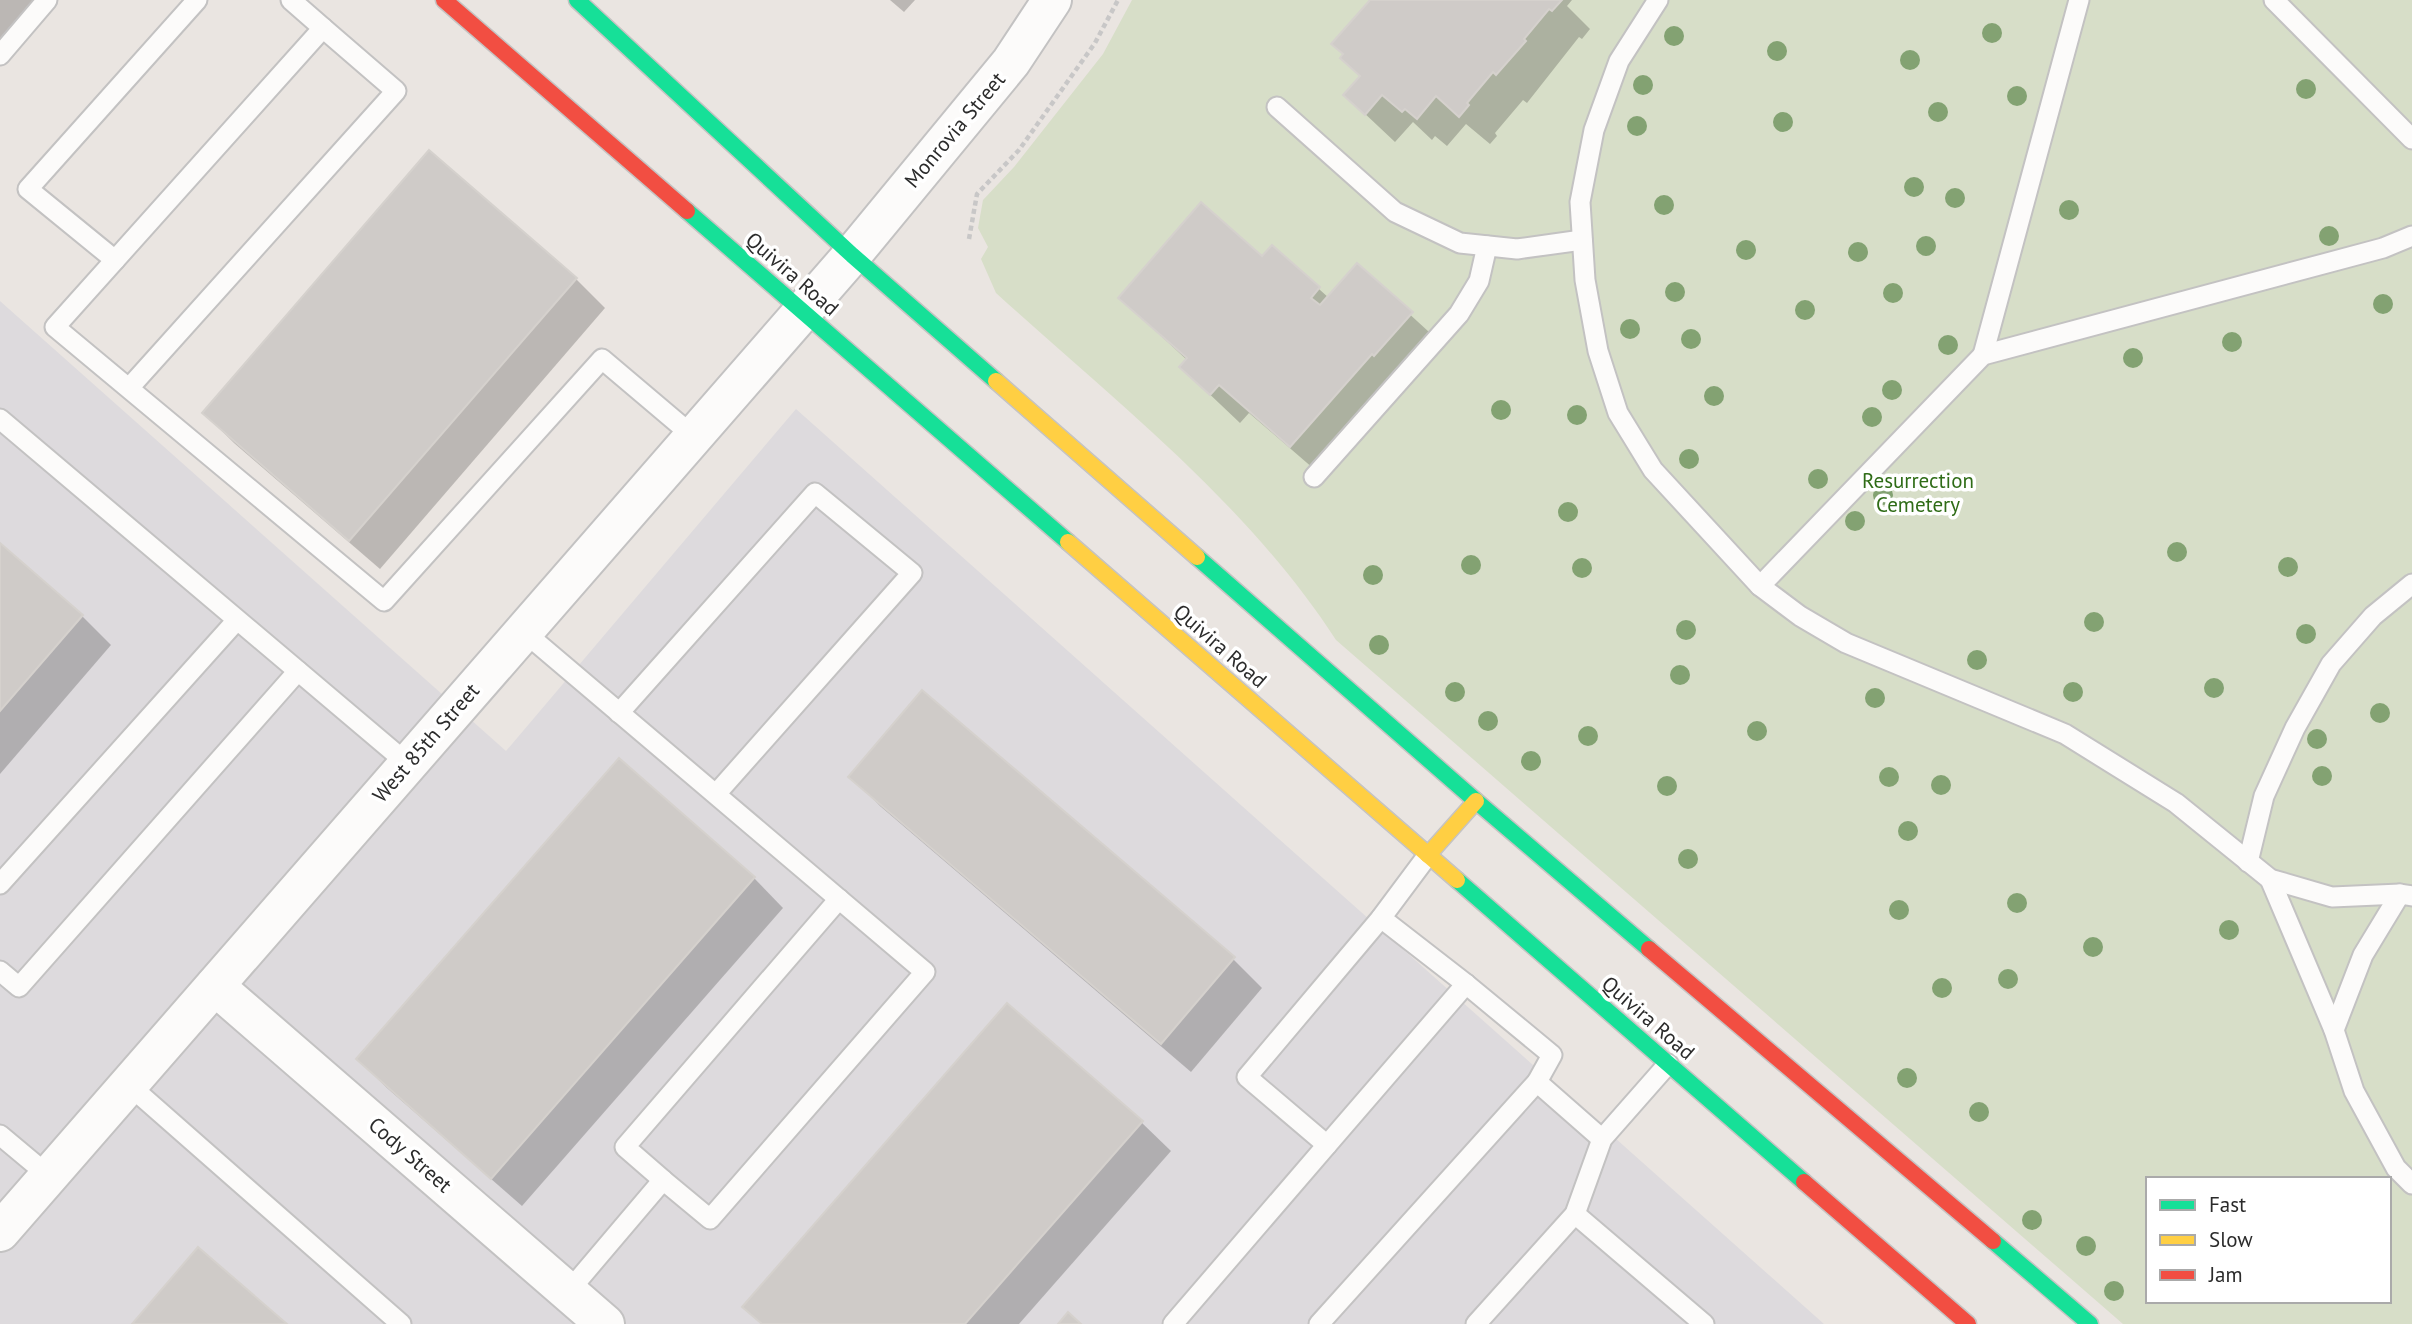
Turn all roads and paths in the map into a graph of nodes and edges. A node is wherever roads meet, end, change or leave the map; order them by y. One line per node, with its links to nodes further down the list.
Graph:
1 (47, 0): 12 (lane)
2 (197, 0): 20 (lane)
3 (291, 0): 11 (lane)
4 (444, 0): 21 (main road, Quivira Road)
5 (577, 0): 19 (main road)
6 (1052, 0): 19 (street, Monrovia Street)
7 (1118, 0): 16 (path)
8 (1658, 0): 17 (lane)
9 (2078, 0): 22 (lane)
10 (2274, 0): 14 (lane)
11 (323, 28): 20 (lane); 23 (lane)
12 (0, 55)
13 (1277, 107): 18 (lane)
14 (2412, 139)
15 (2412, 236): 22 (lane)
16 (969, 239)
17 (1582, 240): 18 (lane); 28 (lane)
18 (1487, 246): 26 (lane)
19 (852, 255): 21 (street, West 85th Street); 35 (main road)
20 (115, 260): 23 (lane)
21 (802, 310): 25 (street, West 85th Street); 36 (main road, Quivira Road)
22 (1983, 355): 28 (lane)
23 (129, 388): 25 (lane)
24 (0, 419): 29 (lane)
25 (694, 436): 30 (street, West 85th Street)
26 (1314, 477)
27 (2412, 584): 37 (lane)
28 (1760, 586): 37 (lane)
29 (237, 620): 31 (lane); 39 (lane)
30 (523, 631): 32 (lane); 33 (street, West 85th Street)
31 (298, 671): 33 (lane); 43 (lane)
32 (619, 713): 34 (lane); 34 (lane)
33 (408, 764): 45 (street, West 85th Street)
34 (716, 794): 41 (lane)
35 (1476, 801): 36 (main road); 66 (main road)
36 (1428, 855): 42 (lane); 47 (main road, Quivira Road)
37 (2248, 862): 38 (lane)
38 (2270, 879): 40 (lane); 46 (lane)
39 (0, 884)
40 (2406, 895): 46 (lane)
41 (839, 899): 54 (lane); 54 (lane)
42 (1381, 918): 44 (lane); 52 (lane)
43 (0, 971)
44 (1466, 984): 48 (lane); 52 (lane)
45 (215, 986): 49 (street, West 85th Street); 58 (street, Cody Street)
46 (2334, 1030): 55 (lane)
47 (1668, 1064): 51 (lane); 65 (main road, Quivira Road)
48 (1537, 1082): 51 (lane); 62 (lane)
49 (129, 1085): 53 (street, West 85th Street); 59 (lane)
50 (0, 1135): 53 (lane)
51 (1602, 1139): 56 (lane)
52 (1327, 1145): 61 (lane)
53 (48, 1176): 57 (street, West 85th Street)
54 (663, 1180): 58 (lane)
55 (2412, 1184)
56 (1574, 1214): 63 (lane); 64 (lane)
57 (0, 1232)
58 (568, 1292): 60 (street, Cody Street)
59 (401, 1324)
60 (605, 1324)
61 (1173, 1324)
62 (1319, 1324)
63 (1476, 1324)
64 (1704, 1324)
65 (1968, 1324)
66 (2090, 1324)

